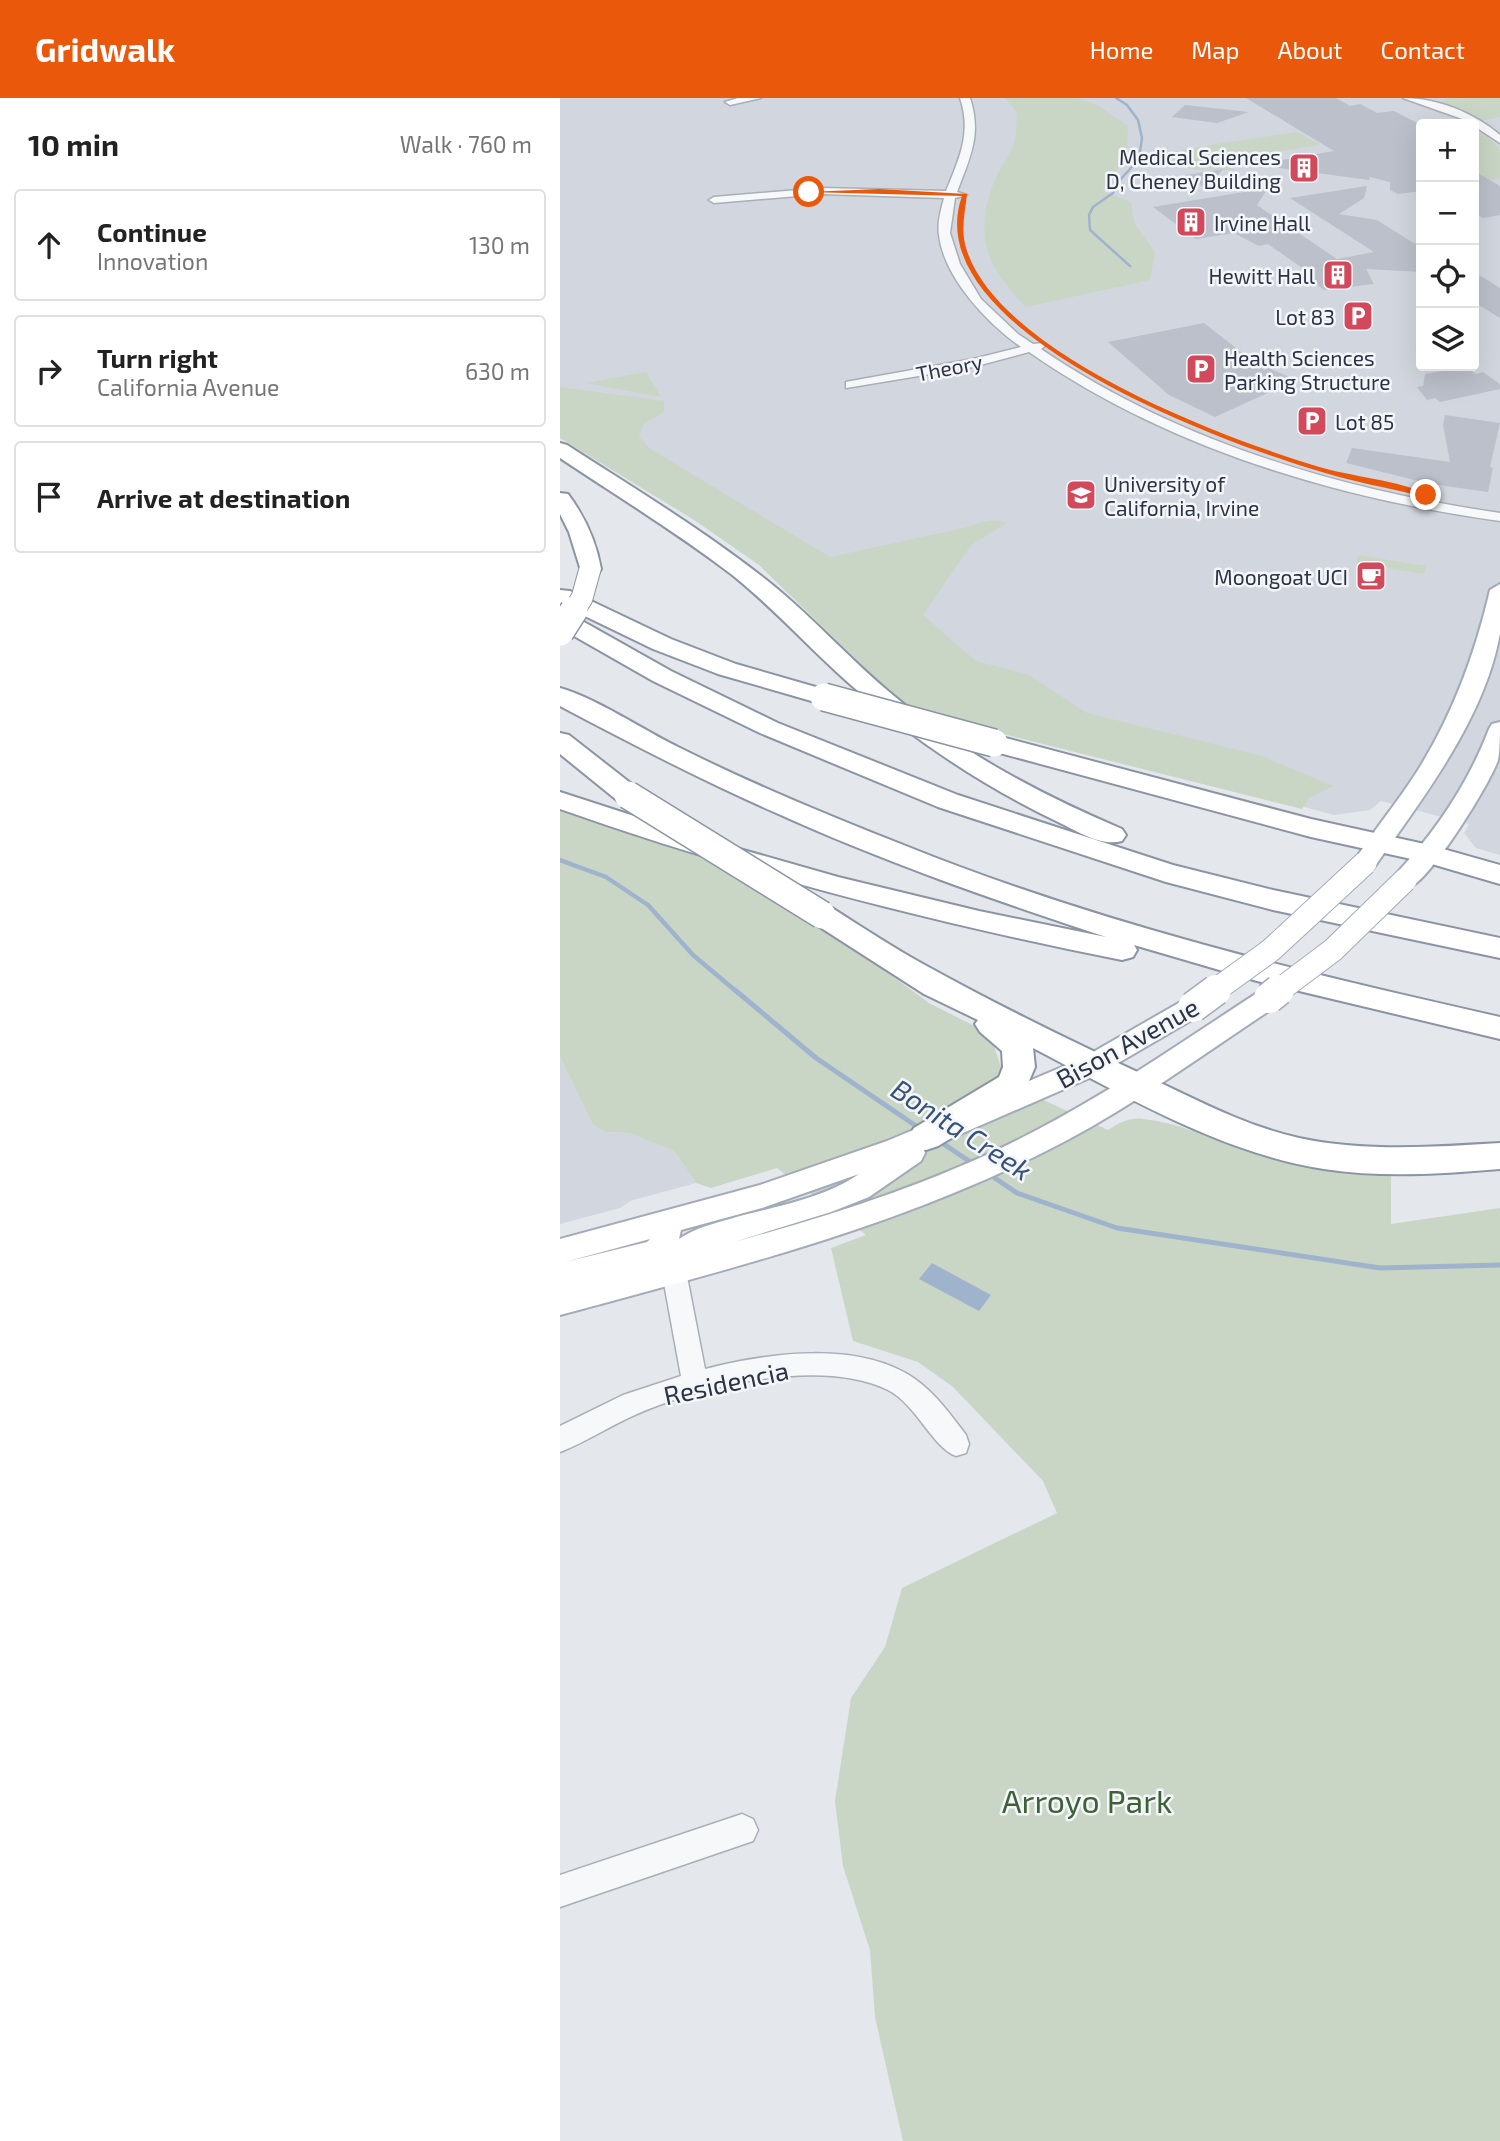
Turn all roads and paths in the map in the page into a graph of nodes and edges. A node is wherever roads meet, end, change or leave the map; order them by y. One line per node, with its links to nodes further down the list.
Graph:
1 (756, 98): 6 (street)
2 (965, 98): 8 (street)
3 (1408, 98): 5 (street)
4 (1434, 98): 5 (street)
5 (1421, 101): 7 (street)
6 (730, 102)
7 (1500, 140)
8 (949, 194): 9 (street); 10 (street); 13 (street)
9 (715, 200)
10 (960, 208)
11 (971, 267): 12 (street)
12 (1045, 345): 13 (street, Theory); 17 (street)
13 (1031, 349): 14 (street, Theory); 18 (street)
14 (851, 385)
15 (560, 449): 30 (highway)
16 (560, 499): 22 (highway, bridge)
17 (1500, 508)
18 (1500, 517)
19 (1500, 590): 27 (main road, Bison Avenue)
20 (560, 595): 27 (highway, bridge)
21 (560, 618): 30 (highway)
22 (560, 632)
23 (560, 696): 33 (highway)
24 (1500, 729): 28 (main road, Bison Avenue)
25 (560, 741): 32 (highway, bridge)
26 (560, 800): 33 (highway)
27 (1372, 853): 28 (highway); 35 (main road, Bison Avenue, bridge)
28 (1429, 854): 29 (highway); 36 (main road, Bison Avenue, bridge)
29 (1500, 875)
30 (1273, 900): 31 (highway)
31 (1500, 948)
32 (917, 974): 35 (highway); 37 (highway)
33 (1331, 990): 34 (highway)
34 (1500, 1028)
35 (1091, 1066): 36 (highway); 37 (main road, Bison Avenue)
36 (1138, 1087): 38 (highway); 39 (main road, Bison Avenue)
37 (926, 1137): 39 (main road); 40 (main road, Bison Avenue)
38 (1500, 1156)
39 (811, 1219): 42 (main road, Bison Avenue)
40 (668, 1222): 41 (main road, Bison Avenue); 42 (street); 43 (main road)
41 (560, 1251)
42 (672, 1273): 44 (main road, Bison Avenue); 45 (street)
43 (560, 1276)
44 (560, 1302)
45 (695, 1383): 46 (street, Residencia); 47 (street, Residencia)
46 (560, 1440)
47 (956, 1444)
48 (743, 1830): 49 (street)
49 (560, 1891)

